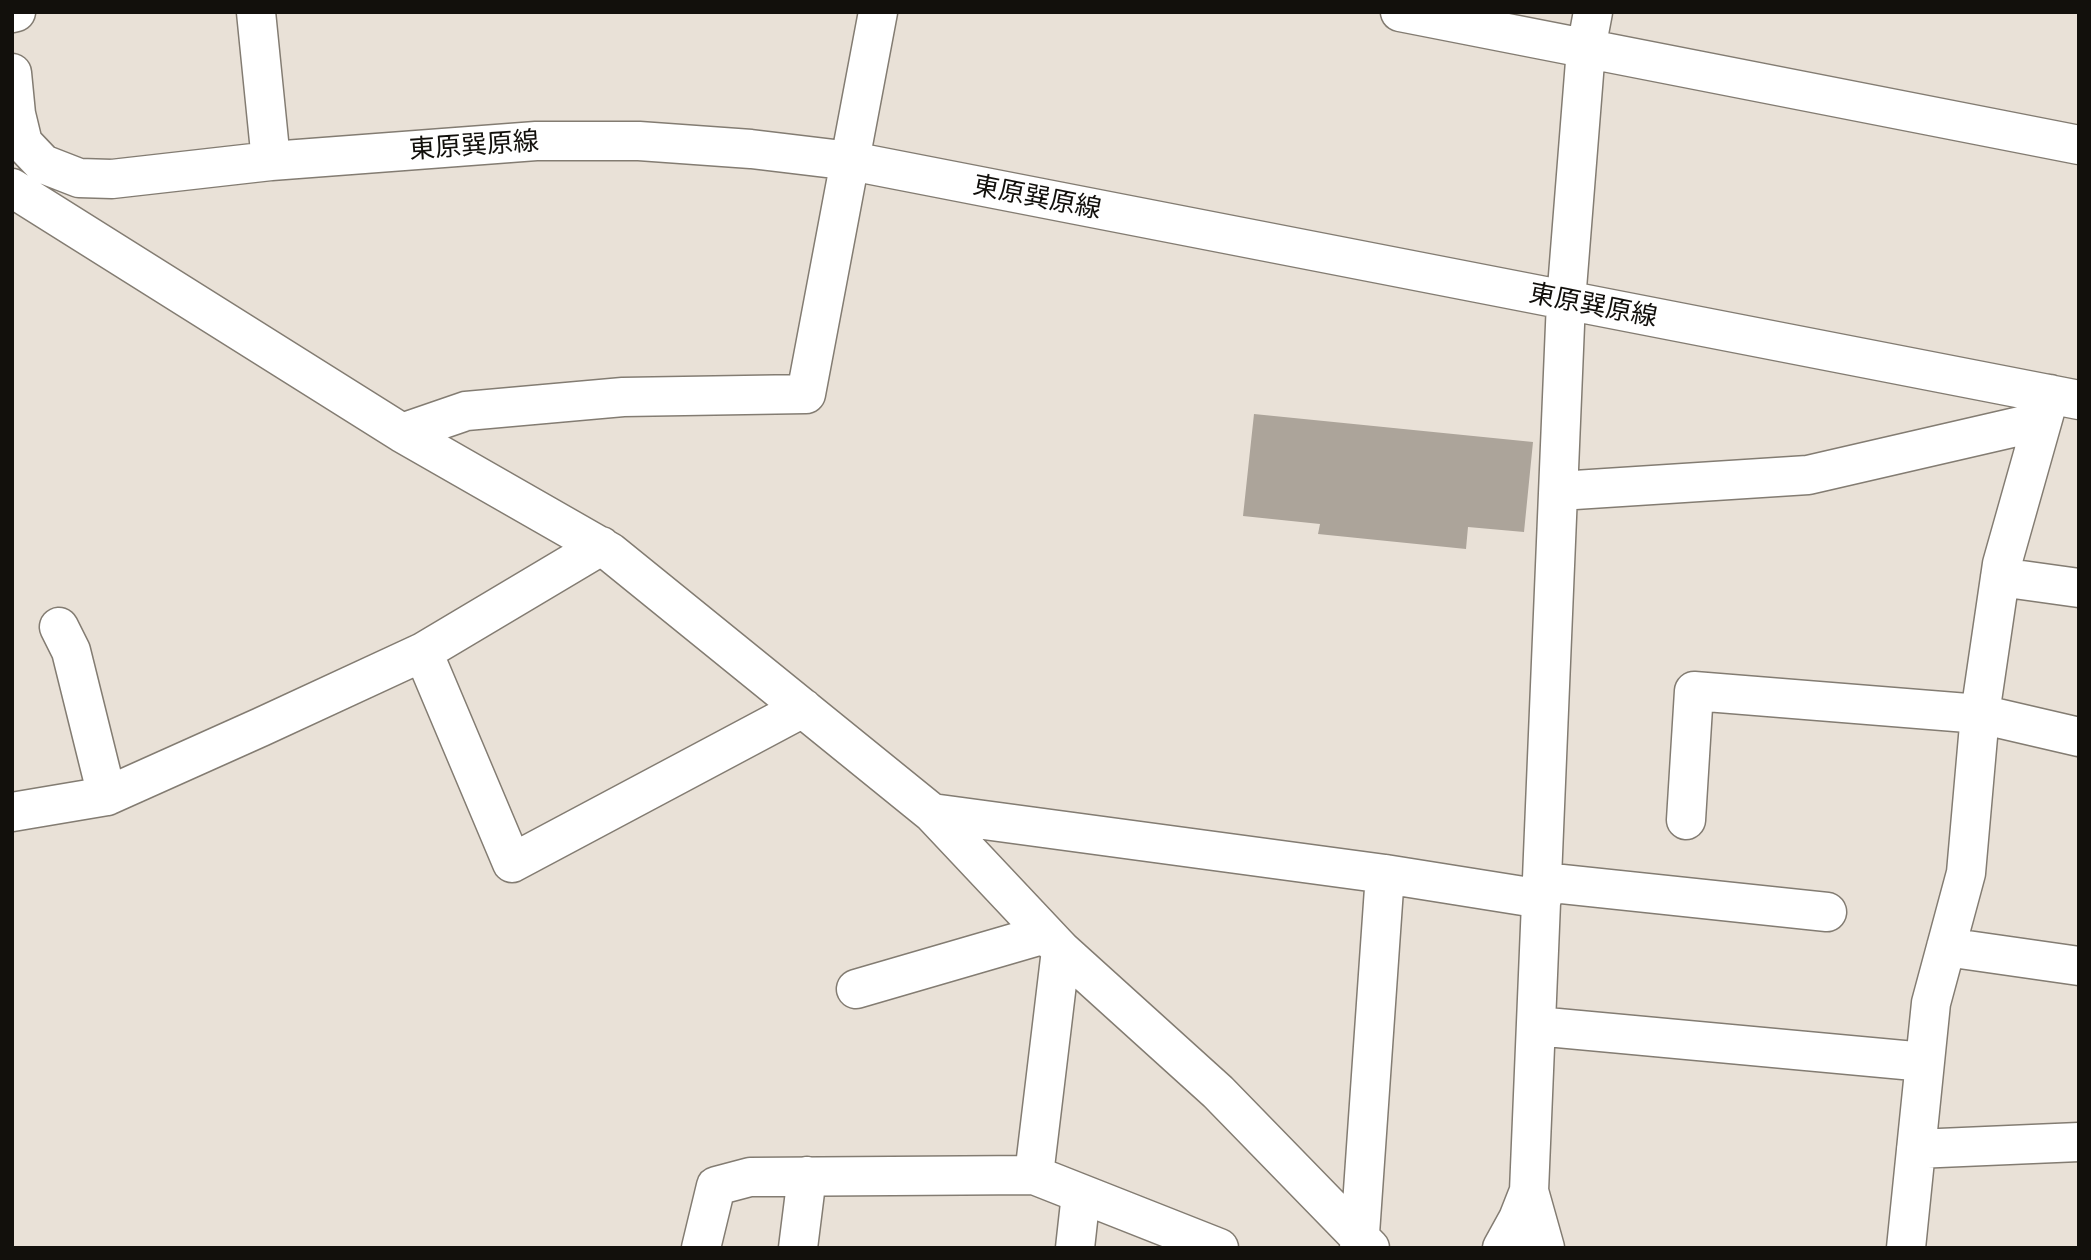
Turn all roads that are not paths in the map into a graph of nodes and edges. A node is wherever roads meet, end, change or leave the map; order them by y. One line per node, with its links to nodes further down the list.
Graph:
1 (256, 12): 9 (street)
2 (878, 12): 10 (street)
3 (1400, 12): 5 (street)
4 (1593, 12): 6 (street)
5 (1470, 19): 6 (street)
6 (1586, 49): 8 (street); 12 (street)
7 (12, 73): 9 (street, 東原巽原線)
8 (2079, 145)
9 (271, 161): 10 (street, 東原巽原線)
10 (851, 161): 12 (street, 東原巽原線); 14 (street)
11 (12, 188): 14 (street)
12 (1566, 301): 13 (street, 東原巽原線); 15 (street)
13 (2057, 405): 15 (street); 17 (street)
14 (402, 433): 16 (street)
15 (1559, 491): 29 (street)
16 (601, 546): 20 (street); 21 (street)
17 (2000, 577): 18 (street); 22 (street)
18 (2079, 588)
19 (59, 627): 24 (street)
20 (423, 652): 21 (street); 24 (street)
21 (803, 708): 26 (street)
22 (1980, 714): 23 (street); 27 (street); 32 (street)
23 (2079, 737)
24 (107, 796): 25 (street)
25 (12, 813)
26 (932, 813): 28 (street); 31 (street)
27 (1686, 820)
28 (1385, 874): 29 (street); 43 (street)
29 (1543, 890): 30 (street); 35 (street)
30 (1827, 912)
31 (1053, 942): 34 (street); 39 (street); 43 (street)
32 (1946, 947): 33 (street); 36 (street)
33 (2079, 966)
34 (856, 989)
35 (1536, 1026): 36 (street); 41 (street)
36 (1925, 1062): 38 (street)
37 (2079, 1142): 38 (street)
38 (1916, 1149): 50 (street)
39 (1034, 1175): 40 (street); 42 (street)
40 (807, 1176): 44 (street); 45 (street)
41 (1529, 1191): 48 (street); 49 (street)
42 (1081, 1194): 46 (street); 47 (street)
43 (1363, 1244)
44 (701, 1248)
45 (798, 1248)
46 (1075, 1248)
47 (1219, 1248)
48 (1502, 1248)
49 (1545, 1248)
50 (1906, 1248)

